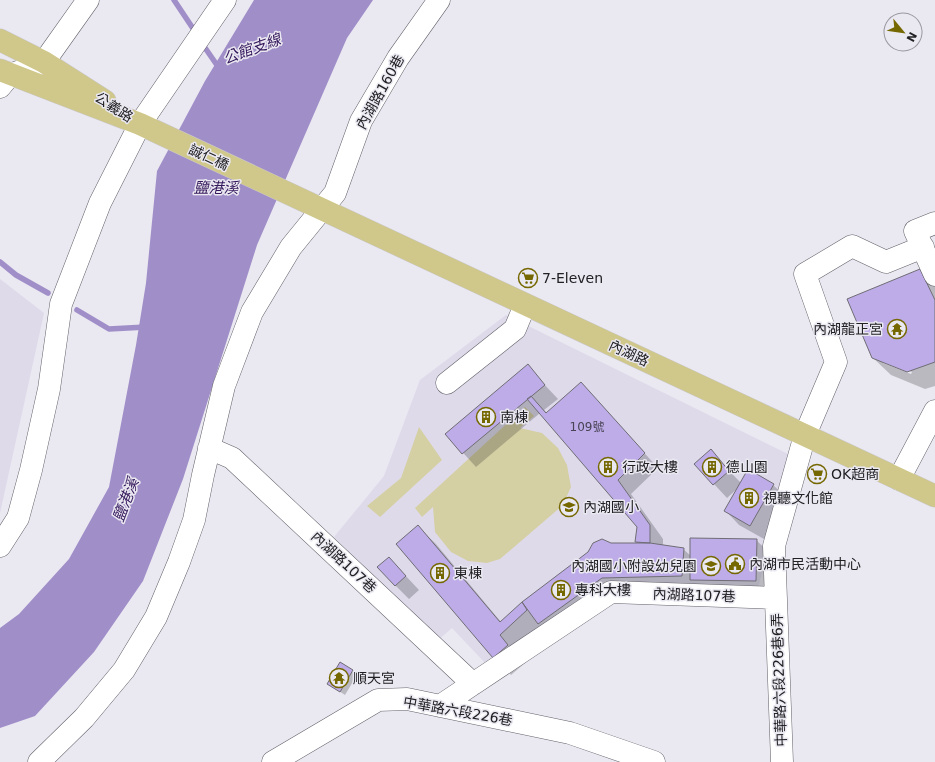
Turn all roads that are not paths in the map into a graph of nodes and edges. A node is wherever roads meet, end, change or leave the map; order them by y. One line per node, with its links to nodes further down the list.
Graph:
1 (88, 0): 5 (street)
2 (226, 0): 7 (street)
3 (439, 0): 8 (street, 內湖路160巷)
4 (0, 40): 5 (main road, 公義路)
5 (44, 62): 6 (street); 7 (main road, 公義路)
6 (3, 77): 7 (main road, 公義路)
7 (140, 124): 8 (main road, 誠仁橋); 19 (street)
8 (322, 210): 12 (main road, 內湖路); 16 (street, 內湖路160巷)
9 (935, 223): 10 (street)
10 (923, 248): 11 (street); 15 (street)
11 (935, 275)
12 (525, 305): 13 (street); 15 (main road, 內湖路)
13 (448, 383)
14 (935, 411): 17 (street)
15 (805, 435): 17 (main road, 內湖路); 20 (street)
16 (209, 448): 21 (street, 內湖路107巷); 23 (street, 內湖路160巷)
17 (899, 479): 18 (main road, 內湖路)
18 (935, 496)
19 (0, 546)
20 (776, 598): 21 (street, 內湖路107巷); 26 (street, 中華路六段226巷6弄)
21 (473, 684): 22 (street, 內湖路107巷)
22 (440, 706): 24 (street, 中華路六段226巷); 25 (street, 中華路六段226巷)
23 (39, 762)
24 (273, 762)
25 (654, 762)
26 (782, 762)

